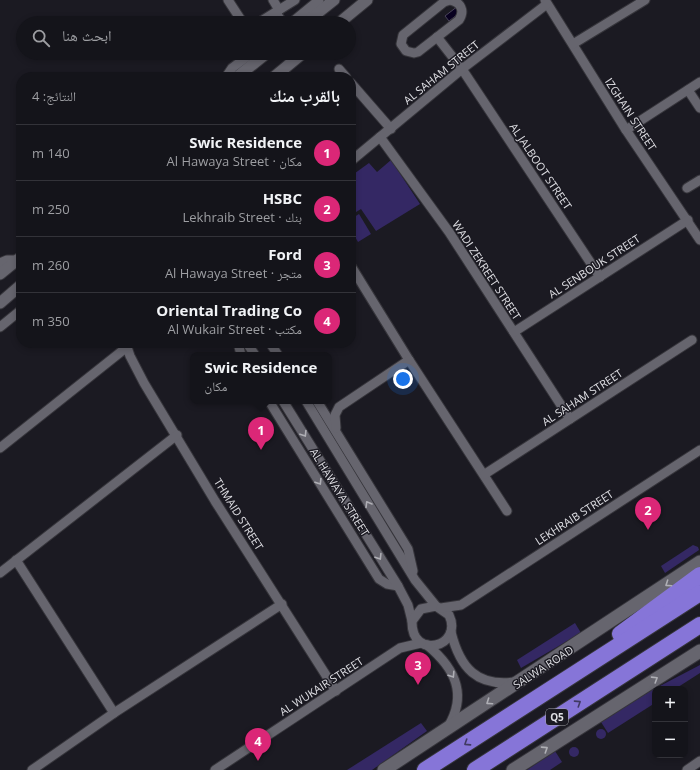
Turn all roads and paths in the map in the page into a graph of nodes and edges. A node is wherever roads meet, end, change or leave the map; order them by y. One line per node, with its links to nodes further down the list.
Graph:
1 (228, 0): 10 (street)
2 (272, 0): 9 (street)
3 (295, 0): 9 (street)
4 (319, 0): 13 (street)
5 (334, 0): 14 (street)
6 (367, 0): 15 (street)
7 (645, 0): 17 (street)
8 (546, 2): 17 (street, IZGHAIN STREET); 22 (street, AL SAHAM STREET)
9 (279, 10): 11 (street); 12 (street)
10 (238, 16)
11 (269, 16)
12 (284, 16)
13 (298, 16)
14 (314, 16)
15 (348, 16)
16 (437, 38): 16 (street); 22 (street, AL JALBOOT STREET)
17 (573, 44): 32 (street, IZGHAIN STREET)
18 (243, 60): 23 (street)
19 (258, 60): 24 (street)
20 (295, 60): 25 (street)
21 (338, 69): 26 (street)
22 (462, 69): 31 (street, AL SAHAM STREET); 44 (street, AL JALBOOT STREET)
23 (229, 72)
24 (243, 72)
25 (281, 72)
26 (341, 72)
27 (700, 82): 28 (street)
28 (688, 90): 30 (street); 32 (street)
29 (356, 96): 31 (street)
30 (700, 108)
31 (391, 128): 33 (street, AL SAHAM STREET)
32 (626, 130): 37 (street, IZGHAIN STREET)
33 (380, 137): 34 (street, AL SAHAM STREET); 49 (street, WADI ZEKREET STREET)
34 (356, 157)
35 (700, 180): 36 (street)
36 (687, 188)
37 (688, 220): 38 (street, IZGHAIN STREET); 44 (street, AL SENBOUK STREET)
38 (700, 240)
39 (16, 258): 41 (street)
40 (16, 261): 42 (street)
41 (0, 263)
42 (0, 274)
43 (356, 274): 53 (street)
44 (600, 277): 49 (street, AL SENBOUK STREET)
45 (16, 290): 46 (street)
46 (0, 303)
47 (16, 314): 48 (street)
48 (0, 327)
49 (514, 332): 60 (street, WADI ZEKREET STREET)
50 (692, 340): 60 (street, AL SAHAM STREET)
51 (124, 348): 63 (street, THMAID STREET)
52 (129, 348): 62 (street, THMAID STREET)
53 (409, 360): 59 (street); 65 (street)
54 (271, 404): 72 (street, AL HAWAYA STREET, one-way to 72)
55 (285, 404): 72 (street, AL HAWAYA STREET, one-way to 72)
56 (308, 404): 71 (street, AL HAWAYA STREET, one-way to 56)
57 (319, 404): 61 (street, AL HAWAYA STREET)
58 (321, 404): 59 (street)
59 (339, 407): 61 (street)
60 (570, 419): 65 (street, AL SAHAM STREET)
61 (337, 431): 71 (street, AL HAWAYA STREET)
62 (177, 435): 67 (street); 74 (street, THMAID STREET)
63 (0, 448)
64 (700, 450): 75 (street, LEKHRAIB STREET)
65 (484, 474): 66 (street)
66 (507, 511)
67 (16, 560): 69 (street); 88 (street)
68 (700, 562): 86 (main road, SALWA ROAD, one-way to 86)
69 (0, 573)
70 (700, 575): 85 (highway)
71 (415, 580): 76 (street, AL HAWAYA STREET)
72 (398, 586): 77 (street, AL HAWAYA STREET)
73 (700, 592): 85 (highway, SALWA ROAD / Q5)
74 (282, 604): 87 (street, THMAID STREET); 88 (street)
75 (461, 605): 76 (street, LEKHRAIB STREET); 79 (street)
76 (438, 607): 77 (street); 79 (street)
77 (412, 625): 81 (street); 82 (street, AL WUKAIR STREET)
78 (700, 625): 84 (highway, Q5)
79 (451, 629): 81 (street); 86 (street)
80 (700, 634): 84 (highway)
81 (424, 644): 82 (street, AL WUKAIR STREET); 89 (street, one-way to 89)
82 (400, 648): 87 (street, AL WUKAIR STREET)
83 (700, 651): 96 (main road, one-way to 83)
84 (638, 664): 95 (highway, Q5, one-way to 84)
85 (570, 676): 94 (highway, SALWA ROAD / Q5, one-way to 94)
86 (519, 682): 89 (main road, SALWA ROAD, one-way to 89)
87 (336, 691): 92 (street, AL WUKAIR STREET)
88 (114, 713): 91 (street)
89 (446, 730): 93 (main road, SALWA ROAD)
90 (700, 761): 97 (street)
91 (32, 770)
92 (215, 770)
93 (384, 770)
94 (425, 770)
95 (475, 770)
96 (513, 770)
97 (687, 770)

